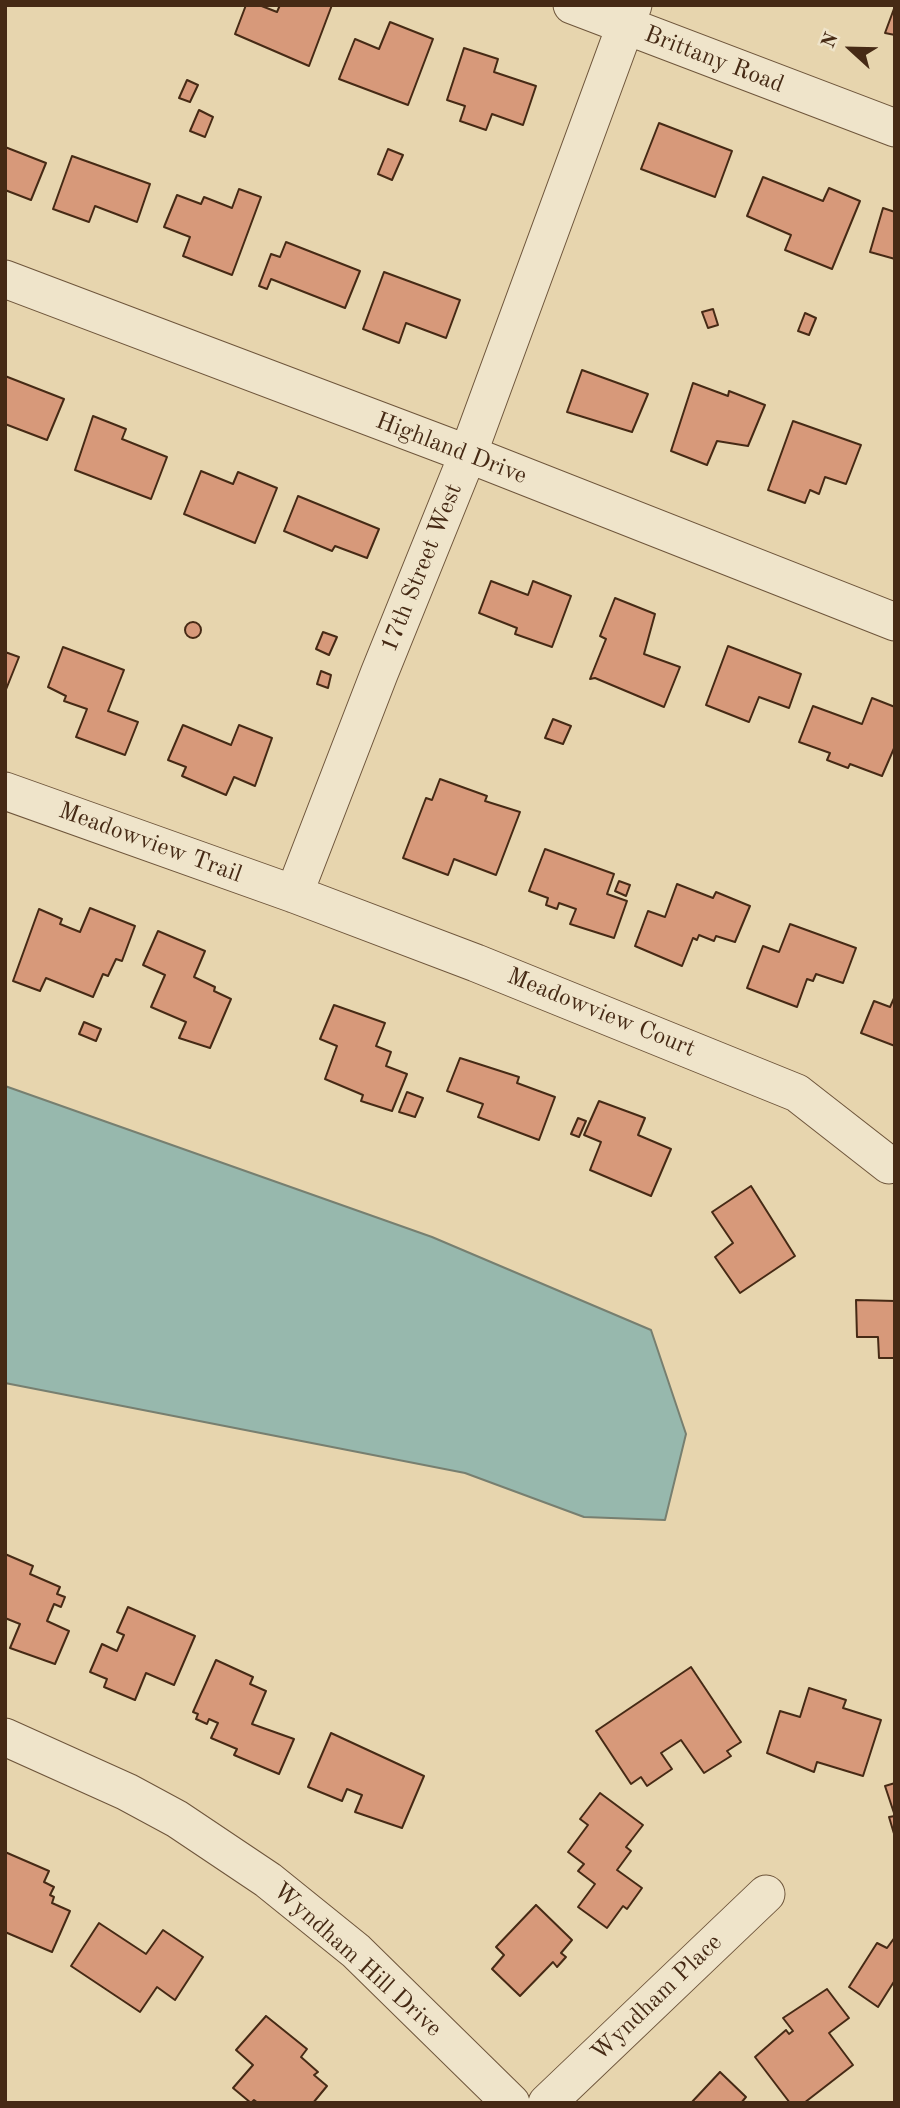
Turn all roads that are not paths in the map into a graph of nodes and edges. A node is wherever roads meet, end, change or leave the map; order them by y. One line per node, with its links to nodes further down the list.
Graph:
1 (572, 5): 2 (street, Brittany Road)
2 (629, 16): 3 (street, Brittany Road); 5 (street, 17th Street West)
3 (895, 128)
4 (5, 279): 5 (street, Highland Drive)
5 (467, 454): 6 (street, Highland Drive); 8 (street, 17th Street West)
6 (895, 622)
7 (5, 791): 8 (street, Meadowview Trail)
8 (294, 894): 9 (street, Meadowview Court)
9 (889, 1165)
10 (5, 1737): 12 (street, Wyndham Hill Drive)
11 (766, 1894): 13 (street, Wyndham Place)
12 (511, 2103)
13 (547, 2103)

